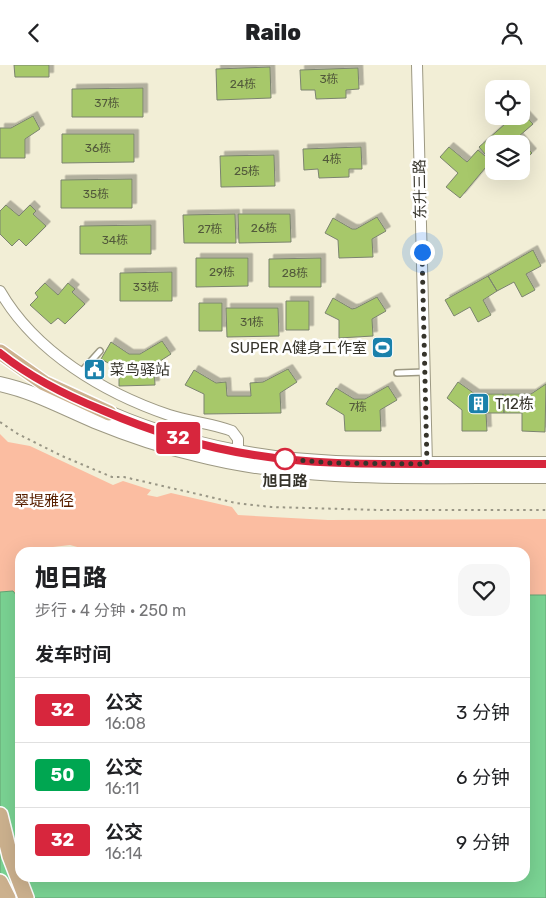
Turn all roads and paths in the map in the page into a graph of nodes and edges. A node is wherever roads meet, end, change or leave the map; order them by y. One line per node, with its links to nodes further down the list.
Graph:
1 (417, 65): 6 (street, 东升三路)
2 (0, 291): 5 (street)
3 (100, 351): 5 (lane)
4 (0, 353): 9 (main road)
5 (81, 372): 11 (street)
6 (425, 372): 7 (lane); 12 (street, 东升三路)
7 (397, 373)
8 (0, 384): 9 (main road)
9 (103, 418): 11 (main road); 14 (main road)
10 (0, 422): 15 (path)
11 (238, 452): 12 (main road)
12 (427, 464): 13 (main road)
13 (546, 464)
14 (546, 475)
15 (546, 510)
16 (0, 815): 17 (main road)
17 (15, 870)
18 (0, 882): 20 (main road)
19 (20, 882): 21 (main road)
20 (8, 898)
21 (26, 898)

